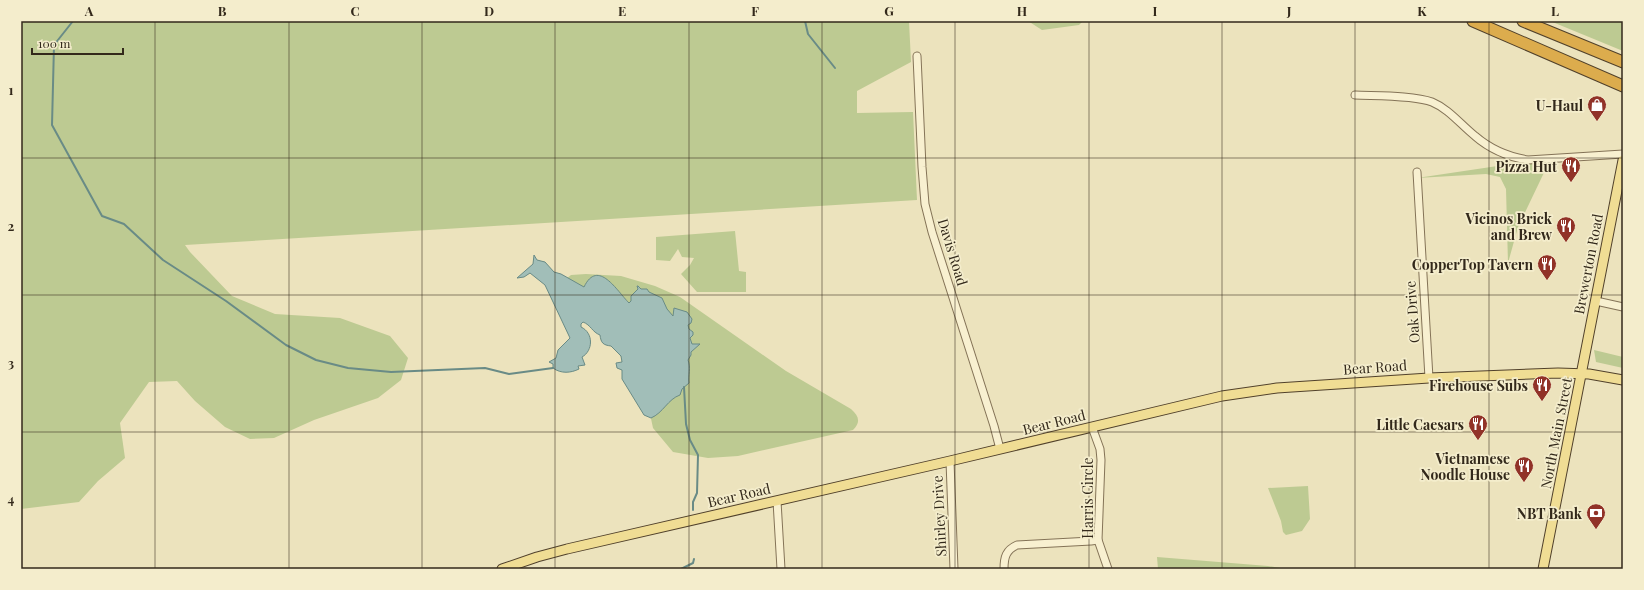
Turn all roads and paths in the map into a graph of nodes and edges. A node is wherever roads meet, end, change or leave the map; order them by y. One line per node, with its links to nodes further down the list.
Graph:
1 (1473, 21): 5 (highway)
2 (1523, 21): 4 (highway)
3 (917, 56): 16 (street, Davis Road)
4 (1623, 62)
5 (1623, 86)
6 (1355, 95): 7 (street)
7 (1623, 154)
8 (1623, 160): 10 (main road, Brewerton Road)
9 (1417, 172): 13 (street, Oak Drive)
10 (1596, 301): 11 (street); 12 (main road, Brewerton Road)
11 (1623, 307)
12 (1582, 374): 13 (main road, Bear Road); 14 (main road, Bear Road); 25 (main road, North Main Street)
13 (1429, 378): 15 (main road, Bear Road)
14 (1623, 380)
15 (1092, 427): 16 (main road, Bear Road); 19 (street, Harris Circle)
16 (1000, 449): 17 (main road, Bear Road)
17 (950, 461): 18 (main road, Bear Road); 22 (street, Shirley Drive)
18 (777, 501): 20 (main road, Bear Road); 21 (street)
19 (1098, 540): 23 (street); 24 (street, Harris Circle)
20 (502, 569)
21 (781, 569)
22 (954, 569)
23 (1004, 569)
24 (1108, 569)
25 (1543, 569)

